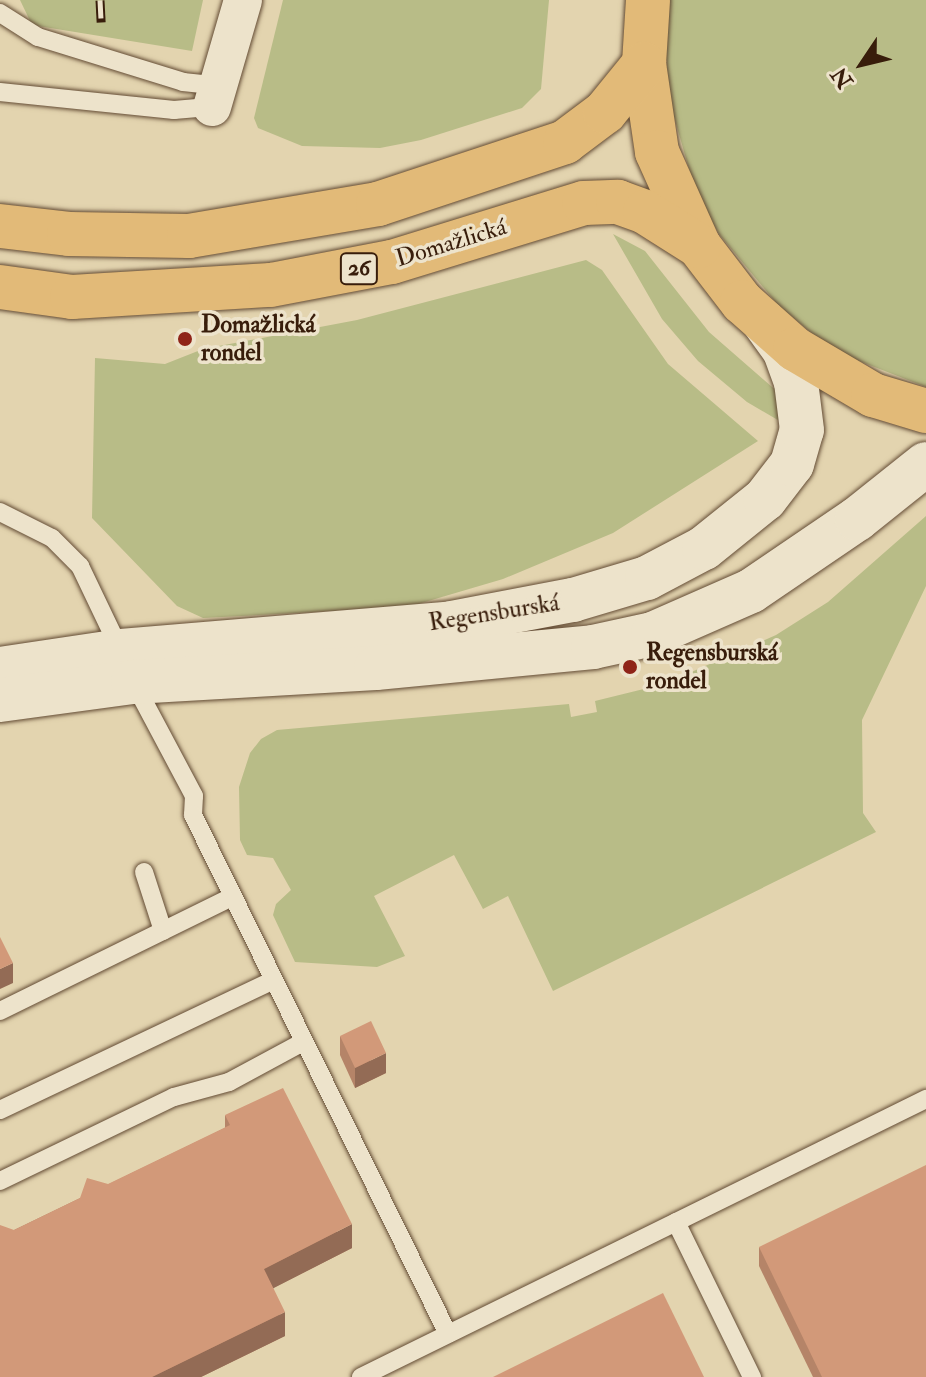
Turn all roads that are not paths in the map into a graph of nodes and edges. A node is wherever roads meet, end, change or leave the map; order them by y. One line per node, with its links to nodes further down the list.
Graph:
1 (243, 0): 6 (street)
2 (648, 0): 4 (main road, Domažlická / 26)
3 (0, 13): 6 (lane)
4 (644, 64): 7 (main road); 8 (main road, Domažlická / 26)
5 (0, 92): 6 (lane)
6 (215, 97)
7 (0, 226)
8 (699, 246): 9 (main road, Domažlická / 26); 10 (main road, Domažlická / 26)
9 (0, 287)
10 (764, 322): 11 (main road, Domažlická / 26); 14 (main road, Regensburská)
11 (926, 411)
12 (926, 464): 14 (main road, Regensburská)
13 (0, 512): 14 (lane)
14 (127, 666): 15 (main road, Regensburská); 16 (main road, Regensburská); 18 (lane)
15 (0, 669)
16 (0, 700)
17 (144, 872): 19 (lane)
18 (232, 897): 19 (lane); 20 (lane)
19 (163, 931): 21 (lane)
20 (272, 981): 22 (lane); 24 (lane)
21 (0, 1011)
22 (303, 1042): 25 (lane); 27 (lane)
23 (926, 1099): 26 (lane)
24 (0, 1110)
25 (0, 1181)
26 (676, 1222): 27 (lane); 29 (lane)
27 (448, 1334): 28 (lane)
28 (361, 1377)
29 (752, 1377)

